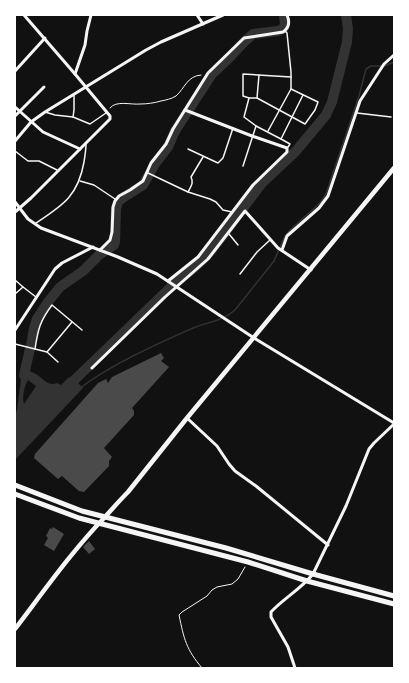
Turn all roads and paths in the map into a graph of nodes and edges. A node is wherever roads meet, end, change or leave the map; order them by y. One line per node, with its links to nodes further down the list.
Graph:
1 (24, 15): 8 (street)
2 (91, 15): 11 (street)
3 (197, 15): 6 (street)
4 (223, 15): 6 (street)
5 (287, 15): 7 (street)
6 (204, 24): 16 (street)
7 (285, 31): 13 (street); 14 (lane)
8 (45, 38): 10 (street); 11 (street)
9 (394, 55): 28 (street)
10 (15, 71)
11 (75, 74): 16 (street)
12 (259, 75): 14 (lane); 20 (lane); 21 (lane)
13 (206, 76): 24 (street); 27 (path)
14 (291, 77): 17 (lane)
15 (44, 87): 25 (street)
16 (86, 87): 18 (street); 27 (street)
17 (291, 89): 19 (lane); 23 (lane)
18 (74, 94): 26 (street); 31 (lane)
19 (303, 95): 30 (lane); 30 (lane)
20 (249, 98): 21 (lane); 34 (lane)
21 (257, 98): 23 (lane)
22 (15, 106): 25 (street)
23 (280, 109): 30 (lane); 36 (lane)
24 (187, 111): 35 (street); 49 (street)
25 (20, 112): 29 (street); 33 (street)
26 (45, 112): 31 (lane); 33 (street)
27 (107, 112): 31 (lane); 40 (street)
28 (355, 113): 32 (lane); 62 (street)
29 (15, 116)
30 (292, 116): 38 (lane)
31 (73, 117)
32 (391, 117)
33 (31, 122): 39 (street); 42 (street)
34 (256, 126): 36 (lane); 37 (lane)
35 (233, 128): 37 (street); 45 (lane)
36 (268, 132): 38 (lane)
37 (252, 136): 41 (street); 46 (lane)
38 (281, 139): 41 (lane)
39 (15, 141)
40 (86, 143): 42 (street); 50 (lane)
41 (287, 148): 56 (street)
42 (80, 149): 48 (street)
43 (188, 149): 45 (lane)
44 (15, 151): 48 (lane)
45 (203, 157): 51 (lane)
46 (243, 166)
47 (394, 168): 64 (main road)
48 (58, 171): 54 (street)
49 (148, 173): 51 (lane); 52 (street)
50 (80, 182): 52 (lane); 57 (lane)
51 (188, 192): 56 (lane)
52 (116, 199): 63 (street)
53 (15, 202): 54 (street)
54 (20, 208): 55 (street); 57 (street)
55 (15, 212)
56 (232, 212): 67 (street)
57 (35, 224): 61 (street)
58 (228, 233): 59 (street); 60 (lane); 68 (street)
59 (270, 240): 62 (street); 65 (lane)
60 (238, 245)
61 (93, 247): 63 (street); 71 (street)
62 (281, 249): 64 (street)
63 (101, 250): 67 (street)
64 (311, 270): 75 (main road)
65 (240, 274)
66 (15, 280): 69 (lane)
67 (169, 282): 68 (street)
68 (175, 286): 75 (street); 80 (street)
69 (23, 287): 70 (lane); 71 (lane)
70 (15, 294)
71 (36, 297): 73 (street)
72 (72, 322): 74 (lane); 77 (lane); 78 (lane)
73 (15, 330)
74 (82, 330)
75 (254, 338): 81 (main road); 82 (street)
76 (15, 344): 77 (lane)
77 (34, 349): 78 (lane)
78 (47, 352): 79 (lane)
79 (58, 362)
80 (92, 368)
81 (188, 418): 85 (main road); 87 (street)
82 (394, 424): 87 (street)
83 (15, 485): 85 (highway)
84 (15, 494): 86 (highway)
85 (106, 516): 86 (main road); 89 (highway)
86 (99, 523): 88 (highway); 93 (main road)
87 (328, 545): 89 (street)
88 (248, 562): 90 (highway); 94 (path)
89 (313, 574): 90 (street); 91 (highway)
90 (307, 581): 92 (highway); 95 (street)
91 (394, 596)
92 (394, 604)
93 (15, 629)
94 (202, 668)
95 (296, 668)

